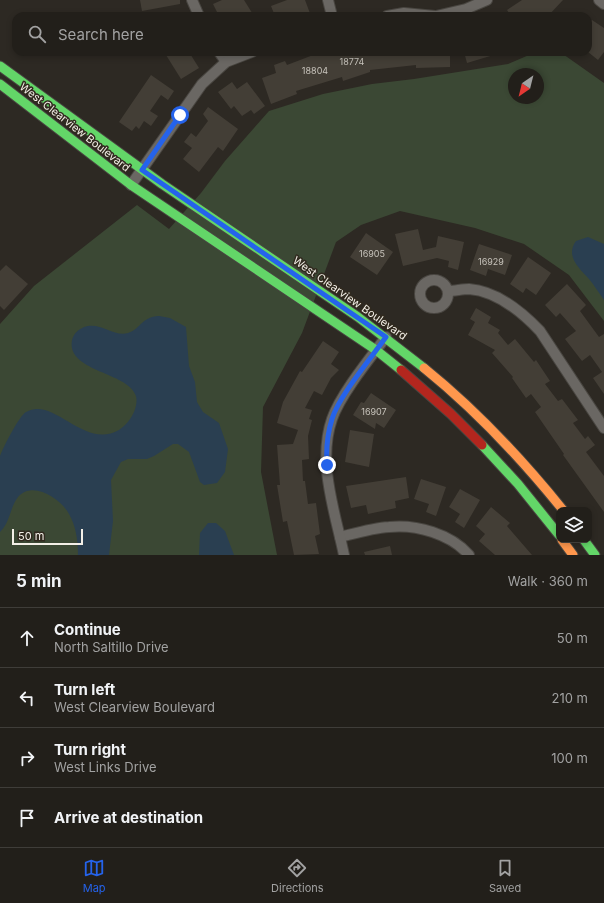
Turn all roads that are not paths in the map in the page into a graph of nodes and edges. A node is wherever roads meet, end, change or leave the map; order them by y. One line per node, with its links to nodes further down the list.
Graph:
1 (192, 0): 6 (street)
2 (328, 0): 7 (street)
3 (487, 0): 8 (street)
4 (599, 0): 5 (street)
5 (604, 4)
6 (197, 12)
7 (331, 12)
8 (453, 12)
9 (222, 56): 11 (street)
10 (242, 56): 11 (street)
11 (226, 62): 14 (street)
12 (0, 66): 14 (street, West Clearview Boulevard)
13 (0, 84): 15 (street, West Clearview Boulevard)
14 (142, 170): 15 (street); 17 (street, West Clearview Boulevard)
15 (131, 185): 18 (street, West Clearview Boulevard)
16 (448, 291): 19 (street)
17 (386, 337): 18 (street); 20 (street, West Clearview Boulevard)
18 (376, 350): 21 (street, West Clearview Boulevard); 22 (street)
19 (604, 428)
20 (560, 507)
21 (556, 531)
22 (340, 537): 25 (street); 26 (street)
23 (564, 543): 27 (street)
24 (586, 543): 28 (street)
25 (344, 555)
26 (469, 555)
27 (573, 555)
28 (595, 555)

